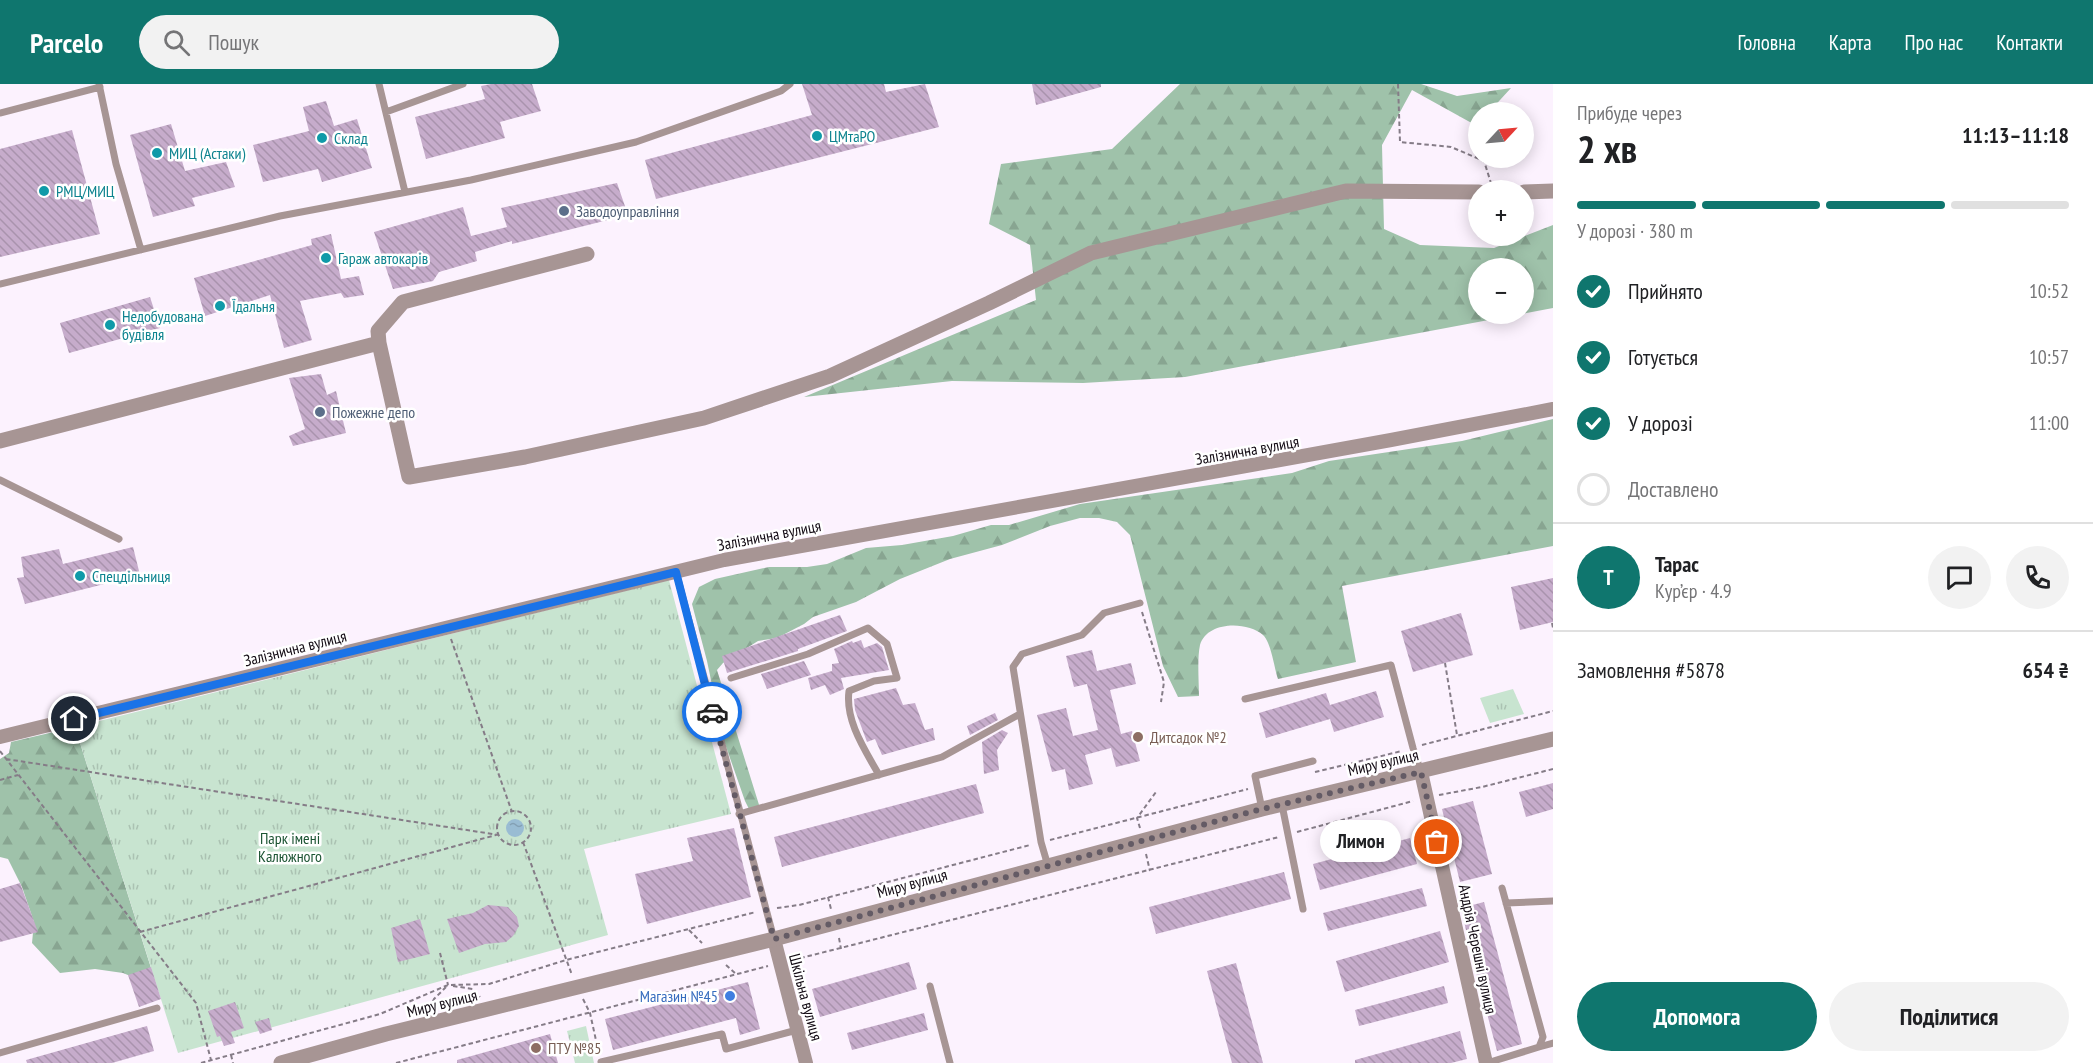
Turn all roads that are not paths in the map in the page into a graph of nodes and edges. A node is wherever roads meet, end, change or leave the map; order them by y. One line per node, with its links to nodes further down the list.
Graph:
1 (379, 84): 5 (lane)
2 (463, 84): 5 (lane)
3 (790, 84): 8 (lane)
4 (99, 86): 6 (lane); 11 (lane)
5 (386, 112): 8 (lane)
6 (0, 113)
7 (1553, 191): 10 (street)
8 (405, 192): 11 (lane)
9 (1468, 192): 14 (street)
10 (1534, 192)
11 (141, 250): 13 (lane)
12 (587, 254): 14 (street)
13 (0, 284)
14 (379, 343): 16 (street)
15 (1553, 409): 19 (street, Залізнична вулиця)
16 (0, 441)
17 (0, 480): 18 (lane)
18 (119, 539)
19 (676, 572): 24 (street, Залізнична вулиця); 31 (lane)
20 (1140, 603): 23 (lane)
21 (731, 678): 28 (lane)
22 (1245, 699): 27 (lane)
23 (1020, 714): 28 (lane); 32 (lane)
24 (0, 737)
25 (1553, 739): 27 (street, Миру вулиця)
26 (1313, 761): 30 (lane)
27 (1421, 772): 29 (street, Миру вулиця); 48 (street, Андрія Черешні вулиця)
28 (879, 775): 31 (lane)
29 (1282, 805): 30 (street, Миру вулиця); 36 (lane)
30 (1262, 809): 32 (street, Миру вулиця)
31 (739, 814): 37 (lane)
32 (1048, 866): 37 (street, Миру вулиця)
33 (1502, 888): 35 (lane)
34 (1553, 901): 35 (lane)
35 (1506, 903): 42 (lane)
36 (1303, 909)
37 (774, 939): 40 (street, Шкільна вулиця); 45 (street, Миру вулиця)
38 (930, 986): 47 (lane)
39 (157, 1008): 43 (lane)
40 (797, 1030): 44 (lane); 46 (street, Шкільна вулиця)
41 (1553, 1043): 42 (lane)
42 (1539, 1047): 48 (lane)
43 (0, 1053)
44 (601, 1062)
45 (281, 1063)
46 (806, 1063)
47 (950, 1063)
48 (1487, 1063)

